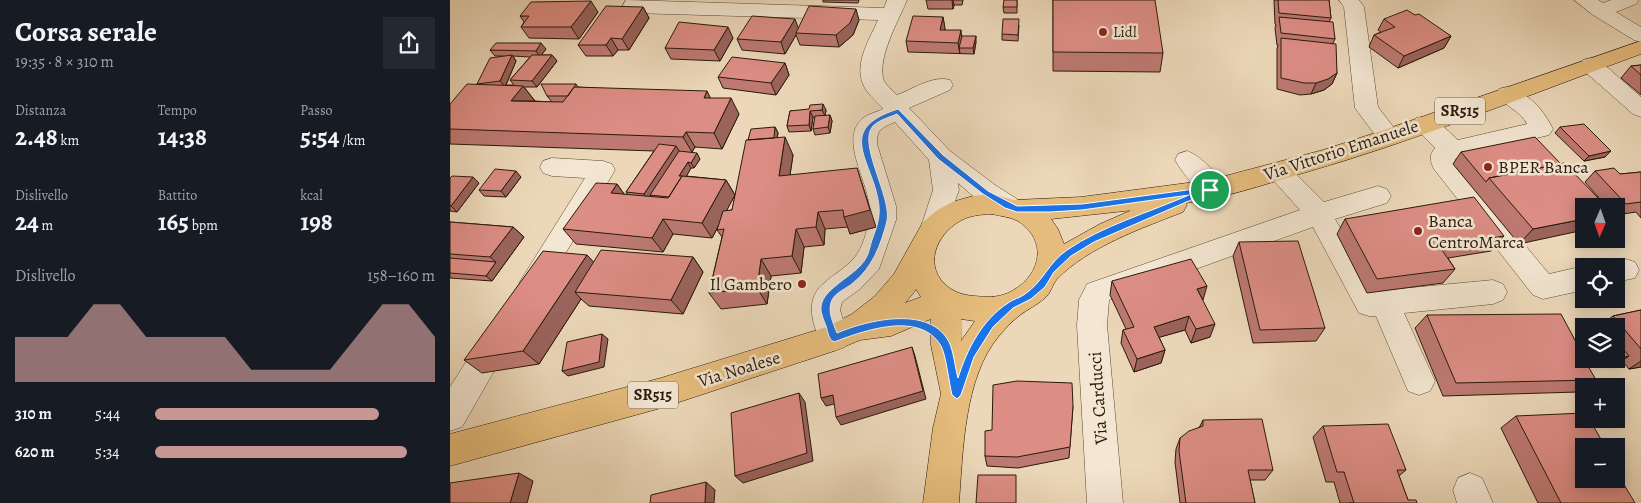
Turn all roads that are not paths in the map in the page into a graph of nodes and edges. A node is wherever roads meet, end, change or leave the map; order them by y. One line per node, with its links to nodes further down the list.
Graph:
1 (636, 0): 5 (street)
2 (1349, 0): 14 (street)
3 (1629, 0): 4 (street)
4 (1592, 5): 6 (street)
5 (894, 7): 11 (street)
6 (1641, 36)
7 (1641, 48): 8 (main road, Via Vittorio Emanuele / SR515)
8 (1591, 65): 10 (main road, Via Vittorio Emanuele / SR515); 12 (street)
9 (942, 85): 11 (street)
10 (1507, 94): 13 (main road, Via Vittorio Emanuele / SR515); 15 (street)
11 (896, 109): 16 (street); 33 (street)
12 (1641, 109)
13 (1424, 124): 14 (main road, Via Vittorio Emanuele / SR515); 15 (street)
14 (1389, 138): 19 (main road, Via Vittorio Emanuele / SR515)
15 (1453, 150): 27 (street)
16 (941, 157): 22 (street); 24 (street)
17 (1187, 160): 20 (street)
18 (552, 167): 37 (street)
19 (1278, 172): 20 (main road, Via Vittorio Emanuele / SR515); 23 (street)
20 (1212, 189): 22 (main road, Via Vittorio Emanuele); 26 (main road, Via Vittorio Emanuele / SR515)
21 (1378, 196): 23 (street)
22 (1012, 207): 24 (main road); 26 (main road)
23 (1319, 214): 30 (street); 40 (street, Via Carducci)
24 (934, 227): 25 (main road)
25 (920, 256): 29 (main road); 33 (main road, Via Noalese)
26 (1051, 269): 31 (main road)
27 (1575, 280)
28 (1493, 292): 30 (street)
29 (945, 301): 31 (main road); 32 (main road, Via Noalese); 34 (main road)
30 (1385, 303): 35 (street)
31 (1010, 306): 36 (main road)
32 (891, 323): 33 (main road, Via Noalese); 34 (main road)
33 (843, 334): 38 (main road, Via Noalese / SR515)
34 (946, 345): 36 (main road)
35 (1420, 380)
36 (957, 395): 39 (main road)
37 (450, 416)
38 (450, 450)
39 (941, 503)
40 (1105, 503)

